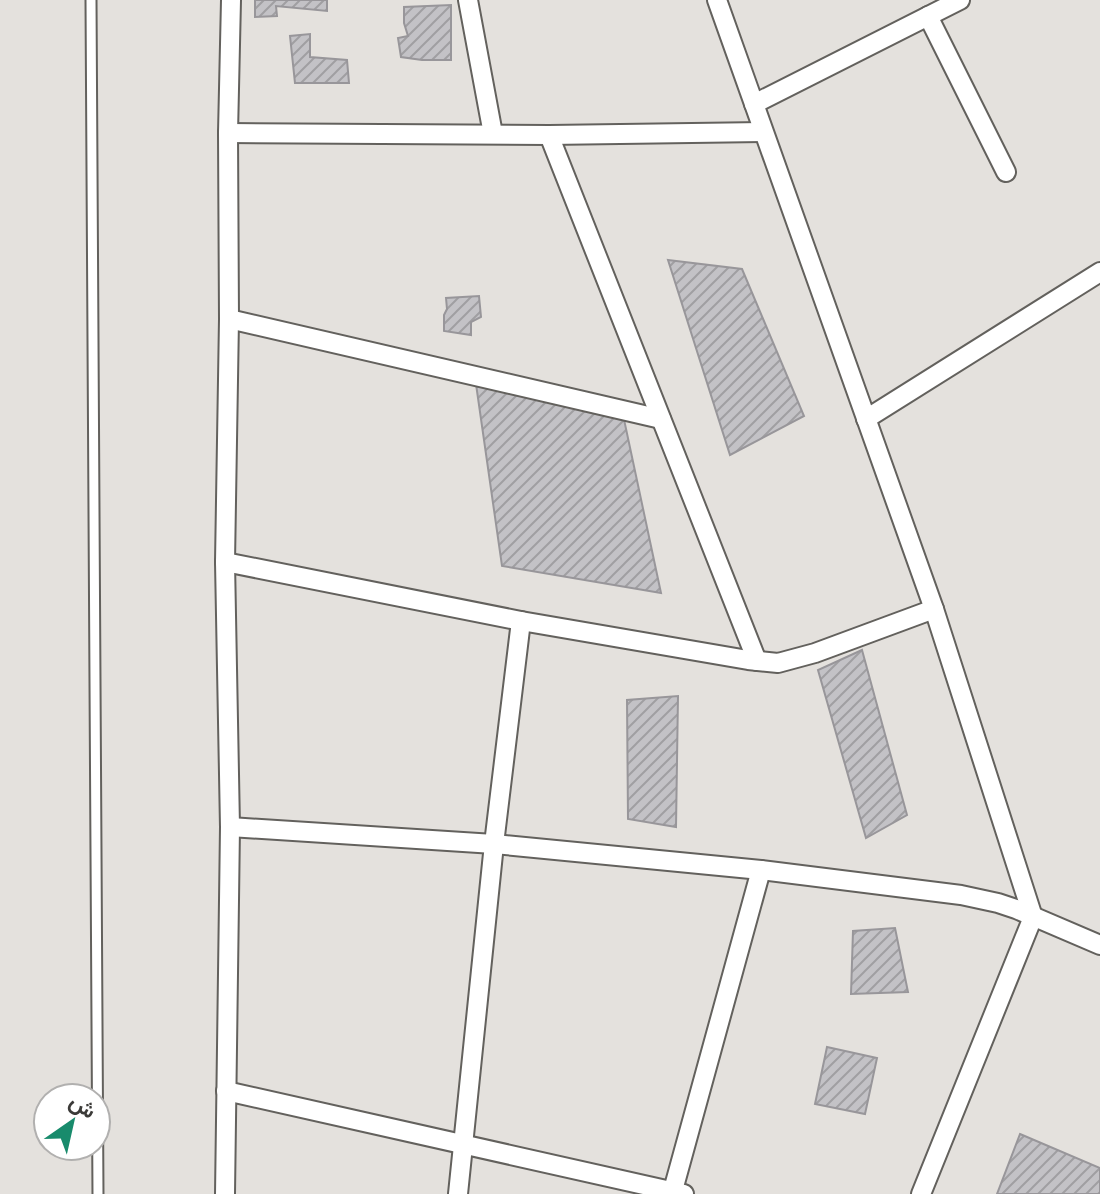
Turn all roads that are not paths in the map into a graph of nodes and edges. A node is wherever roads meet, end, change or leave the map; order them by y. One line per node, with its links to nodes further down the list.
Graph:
1 (91, 0): 29 (lane)
2 (231, 0): 9 (street)
3 (468, 0): 10 (street)
4 (717, 0): 7 (street)
5 (960, 0): 6 (street)
6 (932, 9): 7 (street); 12 (street)
7 (754, 104): 8 (street)
8 (763, 132): 11 (street); 16 (street)
9 (228, 133): 10 (street); 14 (street)
10 (493, 134): 11 (street)
11 (549, 135): 15 (street)
12 (1006, 172)
13 (1100, 272): 16 (street)
14 (229, 319): 15 (street); 17 (street)
15 (661, 419): 20 (street)
16 (866, 419): 18 (street)
17 (225, 562): 19 (street); 21 (street)
18 (934, 609): 20 (street); 24 (street)
19 (521, 621): 20 (street); 22 (street)
20 (757, 661)
21 (230, 827): 22 (street); 26 (street)
22 (494, 844): 23 (street); 27 (street)
23 (761, 870): 24 (street); 28 (street)
24 (1033, 917): 25 (street); 32 (street)
25 (1100, 945)
26 (226, 1091): 27 (street); 30 (street)
27 (463, 1145): 28 (street); 31 (street)
28 (676, 1193)
29 (98, 1194)
30 (225, 1194)
31 (458, 1194)
32 (921, 1194)

